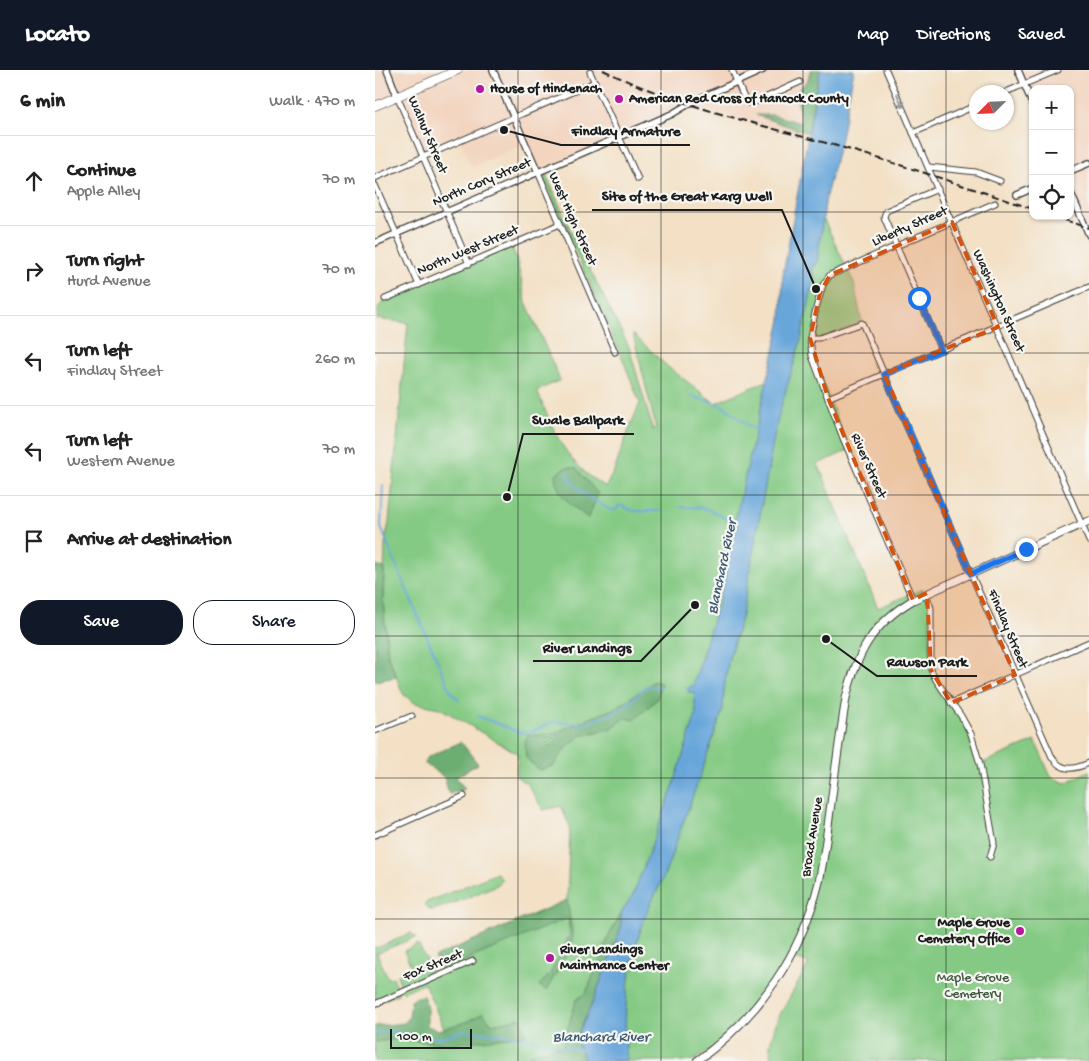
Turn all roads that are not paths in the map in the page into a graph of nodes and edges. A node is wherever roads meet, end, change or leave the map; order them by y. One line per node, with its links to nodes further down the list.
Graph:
1 (387, 70): 15 (street, Walnut Street)
2 (458, 70): 15 (main road)
3 (493, 70): 19 (street, West High Street)
4 (732, 70): 10 (street)
5 (763, 70): 10 (street, North Cory Street)
6 (886, 70): 20 (street, Washington Street, one-way to 20)
7 (1017, 70): 13 (street)
8 (1058, 70): 13 (street)
9 (591, 72): 11 (street)
10 (737, 81): 12 (street); 21 (street, North Cory Street)
11 (595, 82): 19 (street); 21 (street)
12 (800, 82)
13 (1024, 85): 14 (street); 16 (street)
14 (1014, 89)
15 (397, 96): 17 (main road); 22 (street, Walnut Street)
16 (1029, 96)
17 (375, 106)
18 (969, 108): 20 (street)
19 (514, 116): 22 (street); 26 (street, West High Street)
20 (913, 133): 24 (street, Washington Street)
21 (620, 137): 26 (street, North Cory Street); 28 (street)
22 (423, 157): 27 (street); 36 (street, Walnut Street)
23 (1089, 163): 25 (street)
24 (929, 167): 29 (street); 31 (street, Washington Street)
25 (1074, 169)
26 (537, 172): 36 (street, North Cory Street); 38 (street, West High Street)
27 (375, 178)
28 (638, 179)
29 (1001, 181)
30 (375, 185): 39 (street)
31 (939, 189): 37 (street, Washington Street); 42 (street)
32 (1029, 190): 33 (street)
33 (1017, 195)
34 (1074, 200): 40 (street)
35 (995, 203): 37 (street, Liberty Street)
36 (446, 212): 39 (street, North Cory Street); 43 (street, Walnut Street)
37 (952, 222): 42 (street, Liberty Street); 47 (street, Washington Street)
38 (560, 224): 43 (street, North West Street); 50 (street, West High Street)
39 (396, 234): 41 (street, North Cory Street); 44 (street)
40 (1089, 235)
41 (375, 243)
42 (896, 246): 48 (street, Liberty Street); 49 (street)
43 (469, 264): 44 (street, North West Street)
44 (419, 285): 46 (street, North West Street)
45 (1089, 287): 47 (street)
46 (385, 299)
47 (998, 327): 49 (street); 53 (street, Washington Street)
48 (810, 338): 51 (street, Findlay Street); 52 (street, River Street)
49 (941, 350): 51 (street)
50 (615, 352)
51 (884, 374): 52 (street); 55 (street, Findlay Street)
52 (827, 398): 57 (street, River Street)
53 (1085, 523): 54 (street, Washington Street); 55 (main road, Broad Avenue)
54 (1089, 541)
55 (971, 574): 56 (main road, Broad Avenue); 59 (street, Findlay Street)
56 (926, 594): 57 (main road, Broad Avenue); 60 (street)
57 (913, 600): 69 (main road, Broad Avenue)
58 (1089, 642): 59 (street)
59 (1015, 674): 60 (street); 63 (street, Findlay Street)
60 (951, 702): 66 (street)
61 (412, 716): 62 (street)
62 (375, 731)
63 (1089, 763)
64 (464, 796): 65 (street)
65 (375, 835)
66 (990, 857)
67 (473, 961): 68 (street, Fox Street)
68 (375, 1004)
69 (697, 1061)

